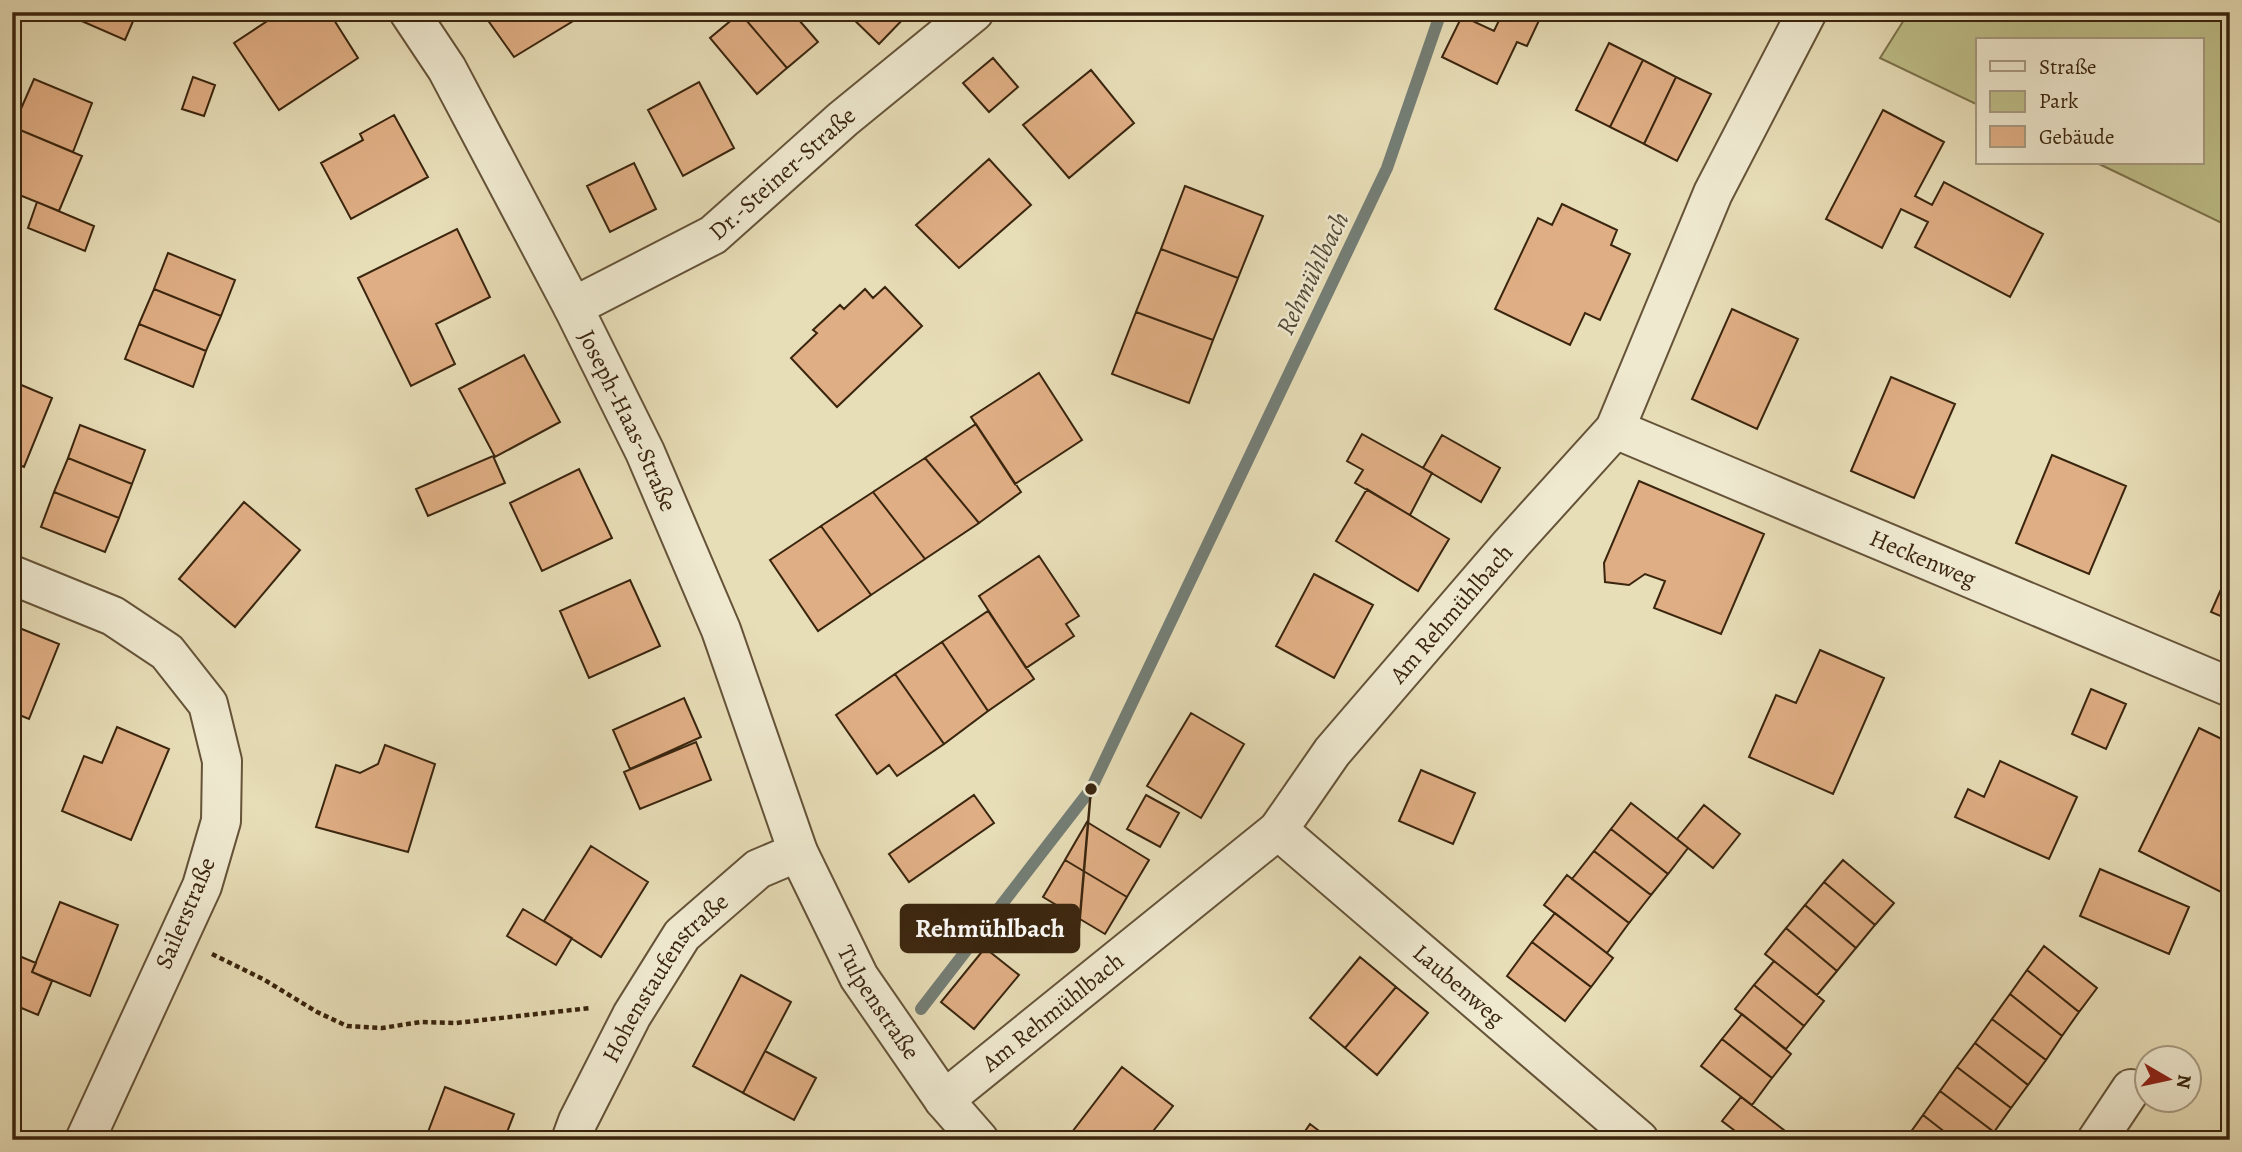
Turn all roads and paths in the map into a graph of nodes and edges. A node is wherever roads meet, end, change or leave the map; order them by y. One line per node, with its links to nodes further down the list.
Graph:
1 (410, 12): 4 (street, Joseph-Haas-Straße)
2 (974, 12): 4 (street, Dr.-Steiner-Straße)
3 (1807, 12): 5 (street, Am Rehmühlbach)
4 (573, 307): 9 (street, Joseph-Haas-Straße)
5 (1615, 429): 7 (street, Heckenweg); 8 (street, Am Rehmühlbach)
6 (12, 575): 10 (street, Sailerstraße)
7 (2230, 687)
8 (1278, 830): 13 (street, Am Rehmühlbach); 17 (street, Laubenweg)
9 (798, 852): 11 (street, Hohenstaufenstraße); 13 (street, Tulpenstraße)
10 (176, 940): 11 (path); 14 (street, Sailerstraße)
11 (632, 1015): 15 (street, Hohenstaufenstraße)
12 (2131, 1089): 18 (street)
13 (944, 1100): 16 (street, Tulpenstraße)
14 (85, 1140)
15 (571, 1140)
16 (979, 1140)
17 (1639, 1140)
18 (2097, 1140)

